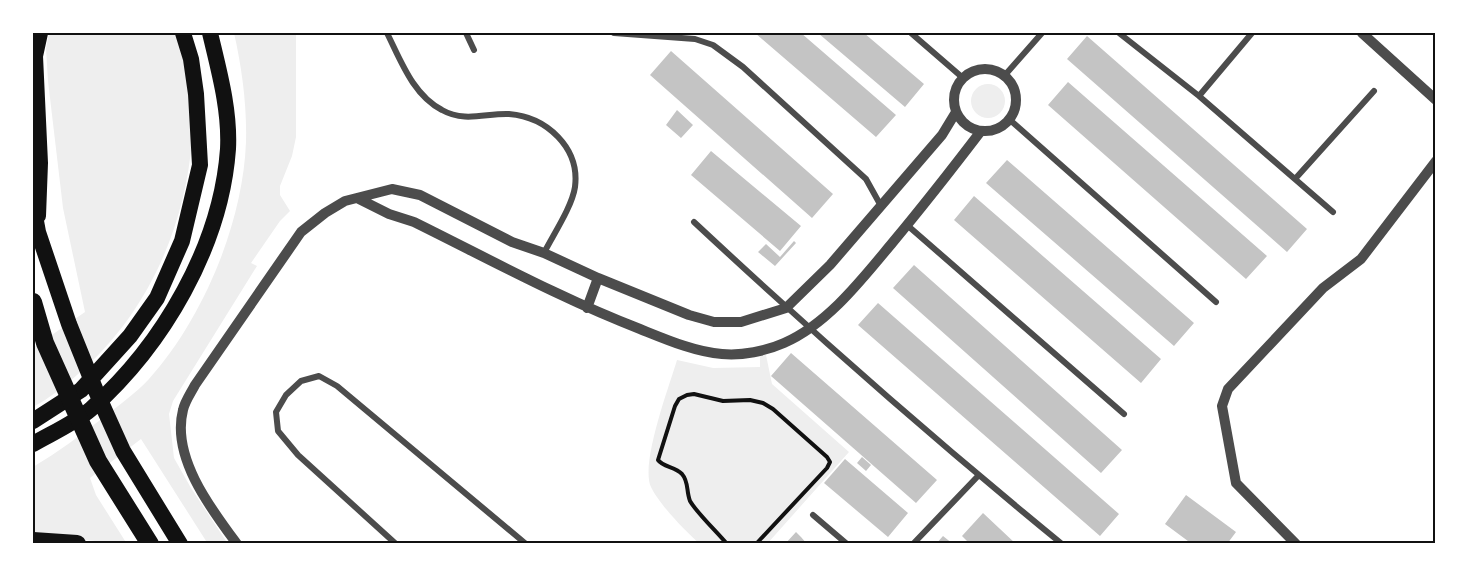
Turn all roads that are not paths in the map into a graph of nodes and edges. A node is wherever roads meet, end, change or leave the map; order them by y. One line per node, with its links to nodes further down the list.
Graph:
1 (40, 33): 29 (highway)
2 (183, 33): 38 (highway)
3 (210, 33): 39 (highway)
4 (387, 33): 30 (street)
5 (466, 33): 12 (street)
6 (614, 33): 25 (street)
7 (911, 33): 14 (street)
8 (1042, 33): 13 (street)
9 (1119, 33): 16 (street)
10 (1252, 33): 16 (street)
11 (1362, 33): 17 (street)
12 (474, 50)
13 (1005, 75): 14 (street); 19 (street)
14 (963, 78): 18 (street)
15 (1374, 91): 22 (street)
16 (1199, 96): 22 (street)
17 (1436, 100)
18 (956, 112): 20 (street); 25 (street)
19 (1010, 120): 20 (street); 33 (street)
20 (981, 131): 28 (street)
21 (1436, 161): 52 (street)
22 (1295, 179): 26 (street)
23 (359, 199): 30 (street); 34 (street); 46 (street)
24 (33, 205): 29 (highway)
25 (881, 206): 35 (street)
26 (1333, 212)
27 (694, 222): 35 (street)
28 (907, 225): 36 (street); 37 (street)
29 (38, 232): 45 (highway)
30 (544, 254): 31 (street)
31 (598, 278): 34 (street); 35 (street)
32 (33, 302): 44 (highway)
33 (1216, 302)
34 (587, 308): 36 (street)
35 (786, 308): 36 (street)
36 (809, 328): 40 (street)
37 (1124, 414)
38 (33, 421)
39 (33, 444)
40 (978, 476): 50 (street); 51 (street)
41 (813, 515): 49 (street)
42 (33, 541): 43 (highway)
43 (77, 544)
44 (150, 544)
45 (180, 544)
46 (237, 544)
47 (396, 544): 48 (street)
48 (526, 544)
49 (847, 544)
50 (913, 544)
51 (1062, 544)
52 (1296, 544)

